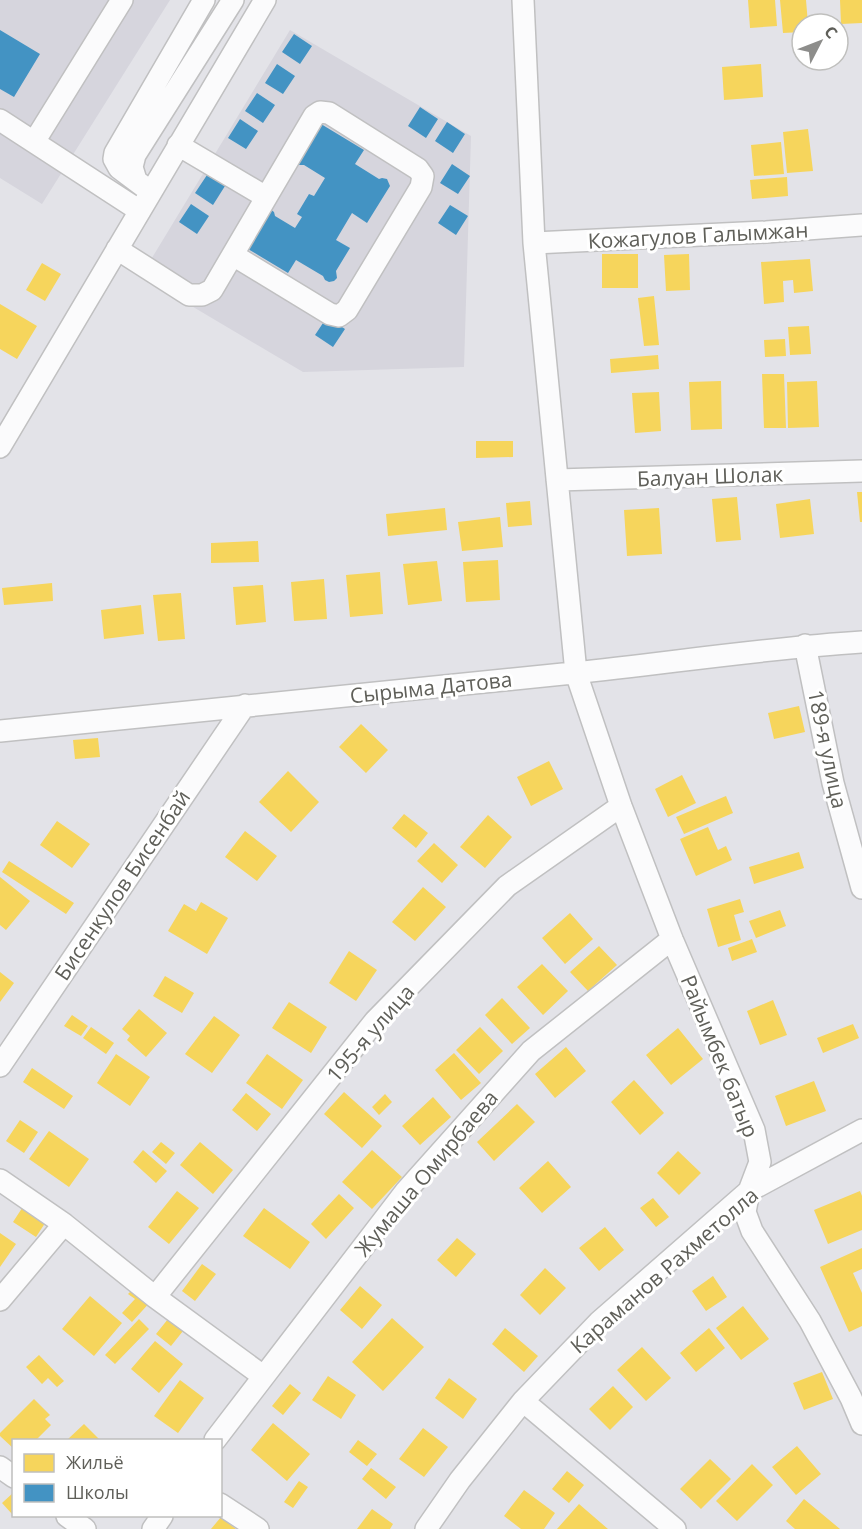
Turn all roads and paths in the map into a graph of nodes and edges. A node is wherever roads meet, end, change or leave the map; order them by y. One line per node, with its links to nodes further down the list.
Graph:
1 (123, 0): 7 (street)
2 (204, 0): 9 (street)
3 (233, 0): 9 (street)
4 (265, 0): 8 (street)
5 (523, 0): 13 (street, Райымбек батыр)
6 (0, 120): 7 (street)
7 (34, 142): 11 (street)
8 (178, 145): 9 (street); 10 (street)
9 (143, 186): 11 (street)
10 (266, 197): 15 (street); 15 (street)
11 (140, 211): 14 (street)
12 (862, 225): 13 (street, Кожагулов Галымжан)
13 (534, 243): 18 (street, Райымбек батыр)
14 (117, 249): 15 (street); 16 (street)
15 (233, 255)
16 (0, 447)
17 (862, 471): 18 (street, Балуан Шолак)
18 (557, 480): 21 (street, Райымбек батыр)
19 (862, 642): 20 (street, Сырыма Датова)
20 (805, 645): 21 (street, Сырыма Датова); 25 (street, 189-я улица)
21 (576, 673): 22 (street, Сырыма Датова); 24 (street, Райымбек батыр)
22 (245, 705): 23 (street, Сырыма Датова); 27 (street, Бисенкулов Бисенбай)
23 (0, 731)
24 (621, 806): 26 (street, Райымбек батыр); 32 (street, 195-я улица)
25 (862, 888)
26 (672, 939): 30 (street, Райымбек батыр); 34 (street, Жумаша Омирбаева)
27 (0, 1066)
28 (862, 1130): 30 (street, Караманов Рахметолла)
29 (0, 1180): 31 (street)
30 (749, 1191): 35 (street, Караманов Рахметолла); 36 (street, Райымбек батыр)
31 (64, 1224): 32 (street); 33 (street)
32 (155, 1297): 34 (street)
33 (0, 1300)
34 (263, 1376): 37 (street, Жумаша Омирбаева)
35 (523, 1401): 42 (street, Караманов Рахметолла); 43 (street)
36 (862, 1424)
37 (216, 1439)
38 (222, 1505): 41 (street)
39 (70, 1517): 40 (street)
40 (85, 1529)
41 (258, 1529)
42 (426, 1529)
43 (675, 1529)

